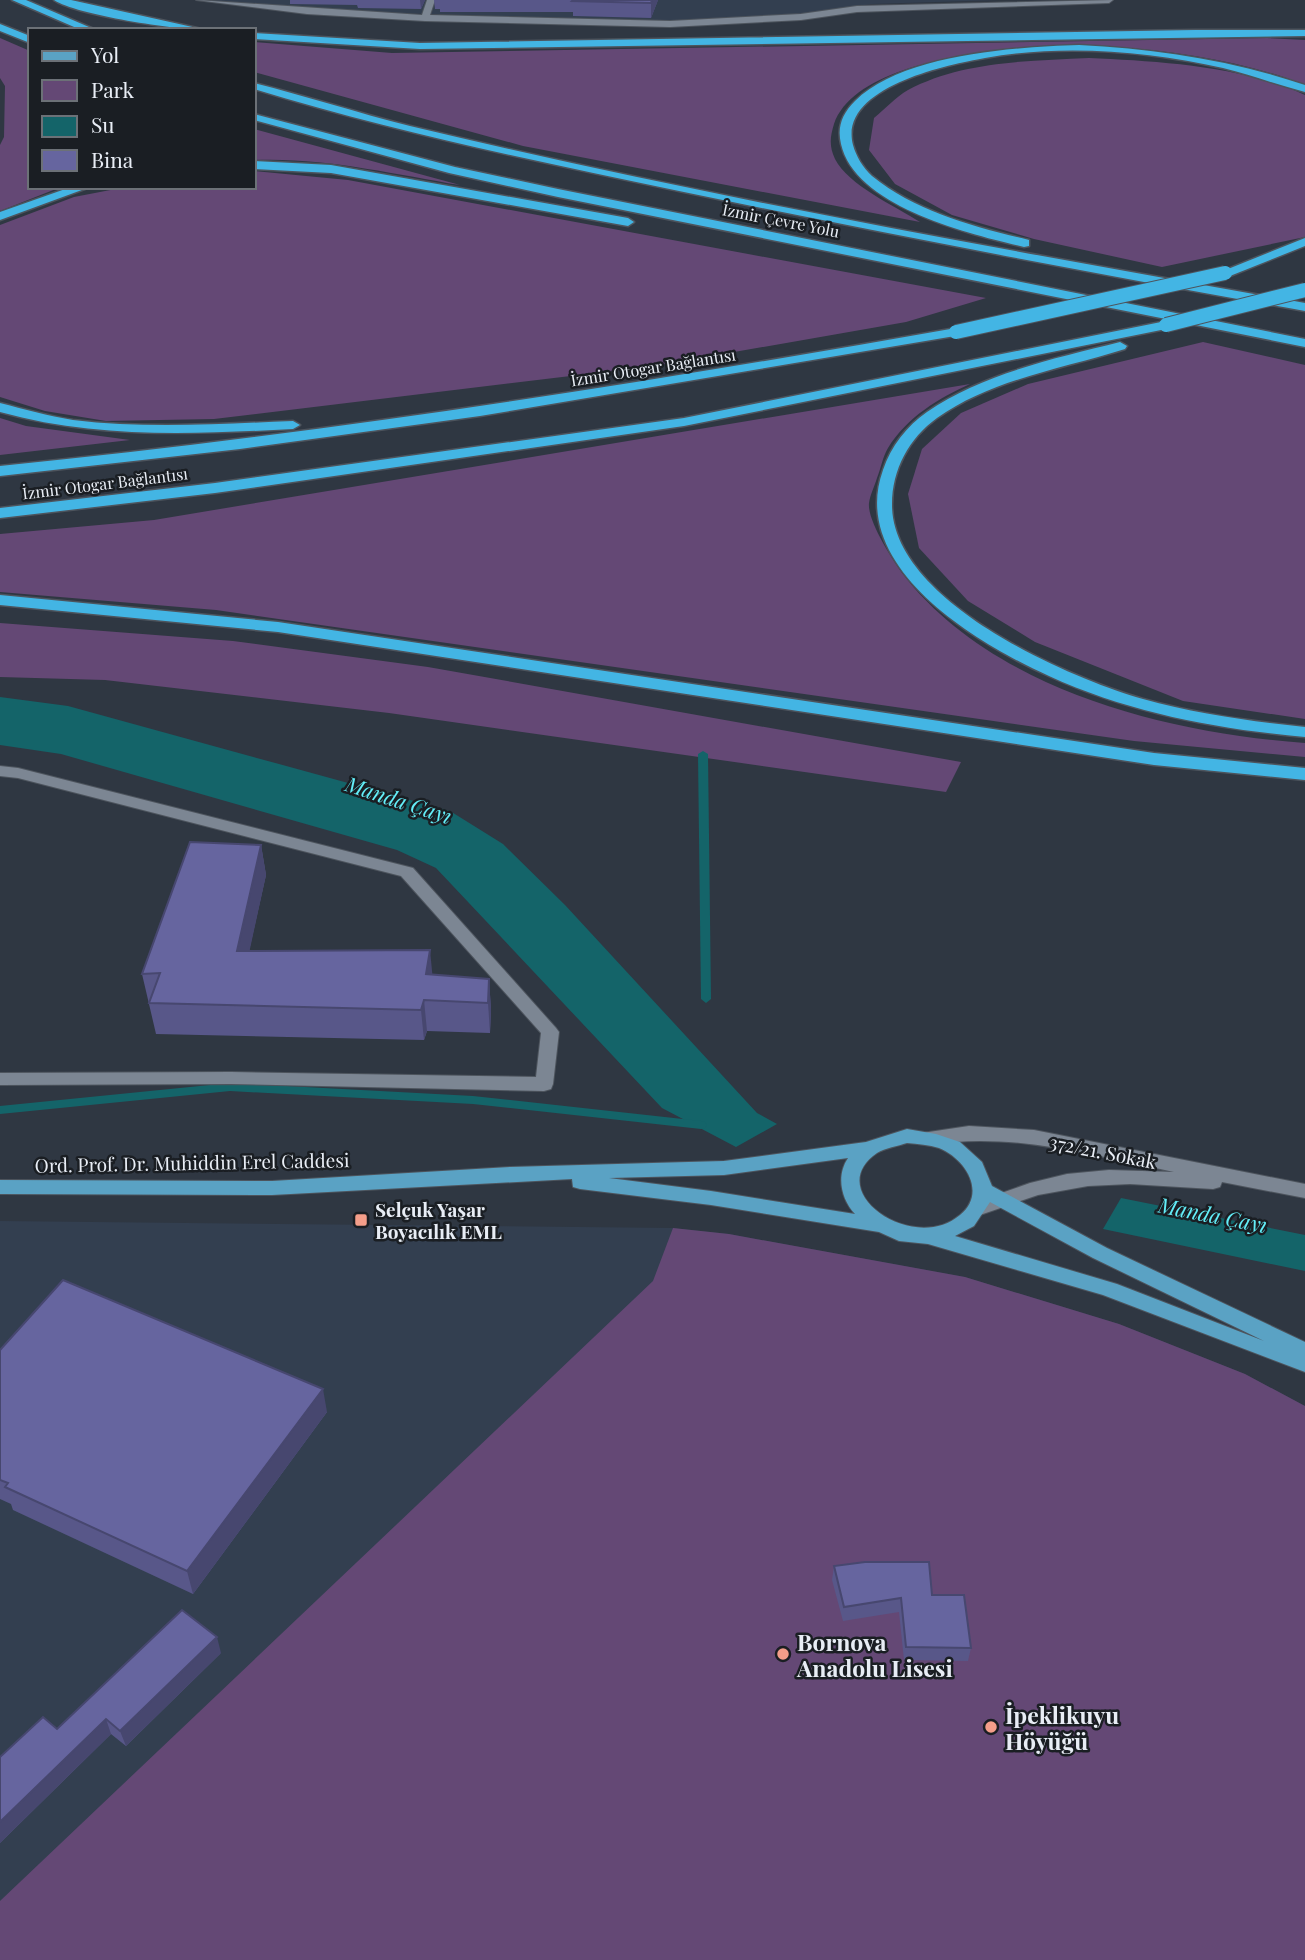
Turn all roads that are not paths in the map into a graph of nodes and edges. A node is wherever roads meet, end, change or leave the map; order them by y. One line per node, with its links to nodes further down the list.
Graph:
1 (16, 0): 13 (highway)
2 (59, 0): 14 (highway)
3 (200, 0): 7 (street)
4 (347, 0): 9 (street)
5 (431, 0): 10 (street)
6 (1109, 0): 8 (street)
7 (256, 3): 9 (street)
8 (854, 4): 10 (street)
9 (340, 13): 10 (street)
10 (425, 18)
11 (1305, 26): 17 (highway)
12 (0, 27): 18 (highway)
13 (86, 28)
14 (192, 28)
15 (1305, 33): 17 (highway)
16 (256, 36): 17 (highway)
17 (925, 38)
18 (28, 39)
19 (256, 87): 30 (highway, İzmir Çevre Yolu)
20 (1305, 89): 30 (highway)
21 (256, 118): 28 (highway, İzmir Çevre Yolu)
22 (256, 165): 28 (highway)
23 (78, 189): 24 (highway)
24 (0, 216)
25 (1305, 242): 27 (highway)
26 (1305, 254): 27 (highway, İzmir Otogar Bağlantısı)
27 (1225, 273): 37 (highway, İzmir Otogar Bağlantısı, bridge)
28 (1000, 281): 31 (highway, İzmir Çevre Yolu)
29 (1305, 290): 33 (highway, bridge)
30 (1233, 295): 32 (highway, İzmir Çevre Yolu)
31 (1125, 307): 34 (highway, İzmir Çevre Yolu); 35 (highway)
32 (1305, 307)
33 (1166, 325): 39 (highway, İzmir Otogar Bağlantısı); 41 (highway)
34 (1305, 344)
35 (1305, 352)
36 (0, 407): 37 (highway)
37 (421, 420): 38 (highway, İzmir Otogar Bağlantısı)
38 (0, 471)
39 (0, 513)
40 (0, 600): 42 (highway)
41 (1305, 732)
42 (1154, 760): 44 (highway); 45 (highway)
43 (0, 771): 46 (street)
44 (1305, 774)
45 (1305, 787)
46 (0, 1079)
47 (929, 1138): 48 (main road); 50 (street, 372/21. Sokak); 53 (main road)
48 (866, 1149): 49 (main road, Ord. Prof. Dr. Muhiddin Erel Caddesi); 55 (main road)
49 (510, 1174): 51 (main road, Ord. Prof. Dr. Muhiddin Erel Caddesi); 55 (main road, Ord. Prof. Dr. Muhiddin Erel Caddesi)
50 (1276, 1185): 52 (street, 372/21. Sokak); 54 (street, 372/21. Sokak)
51 (0, 1187)
52 (1305, 1191)
53 (982, 1199): 54 (main road); 56 (main road)
54 (1005, 1200): 57 (main road)
55 (880, 1225): 56 (main road)
56 (926, 1236): 58 (main road)
57 (1305, 1352)
58 (1305, 1364)

